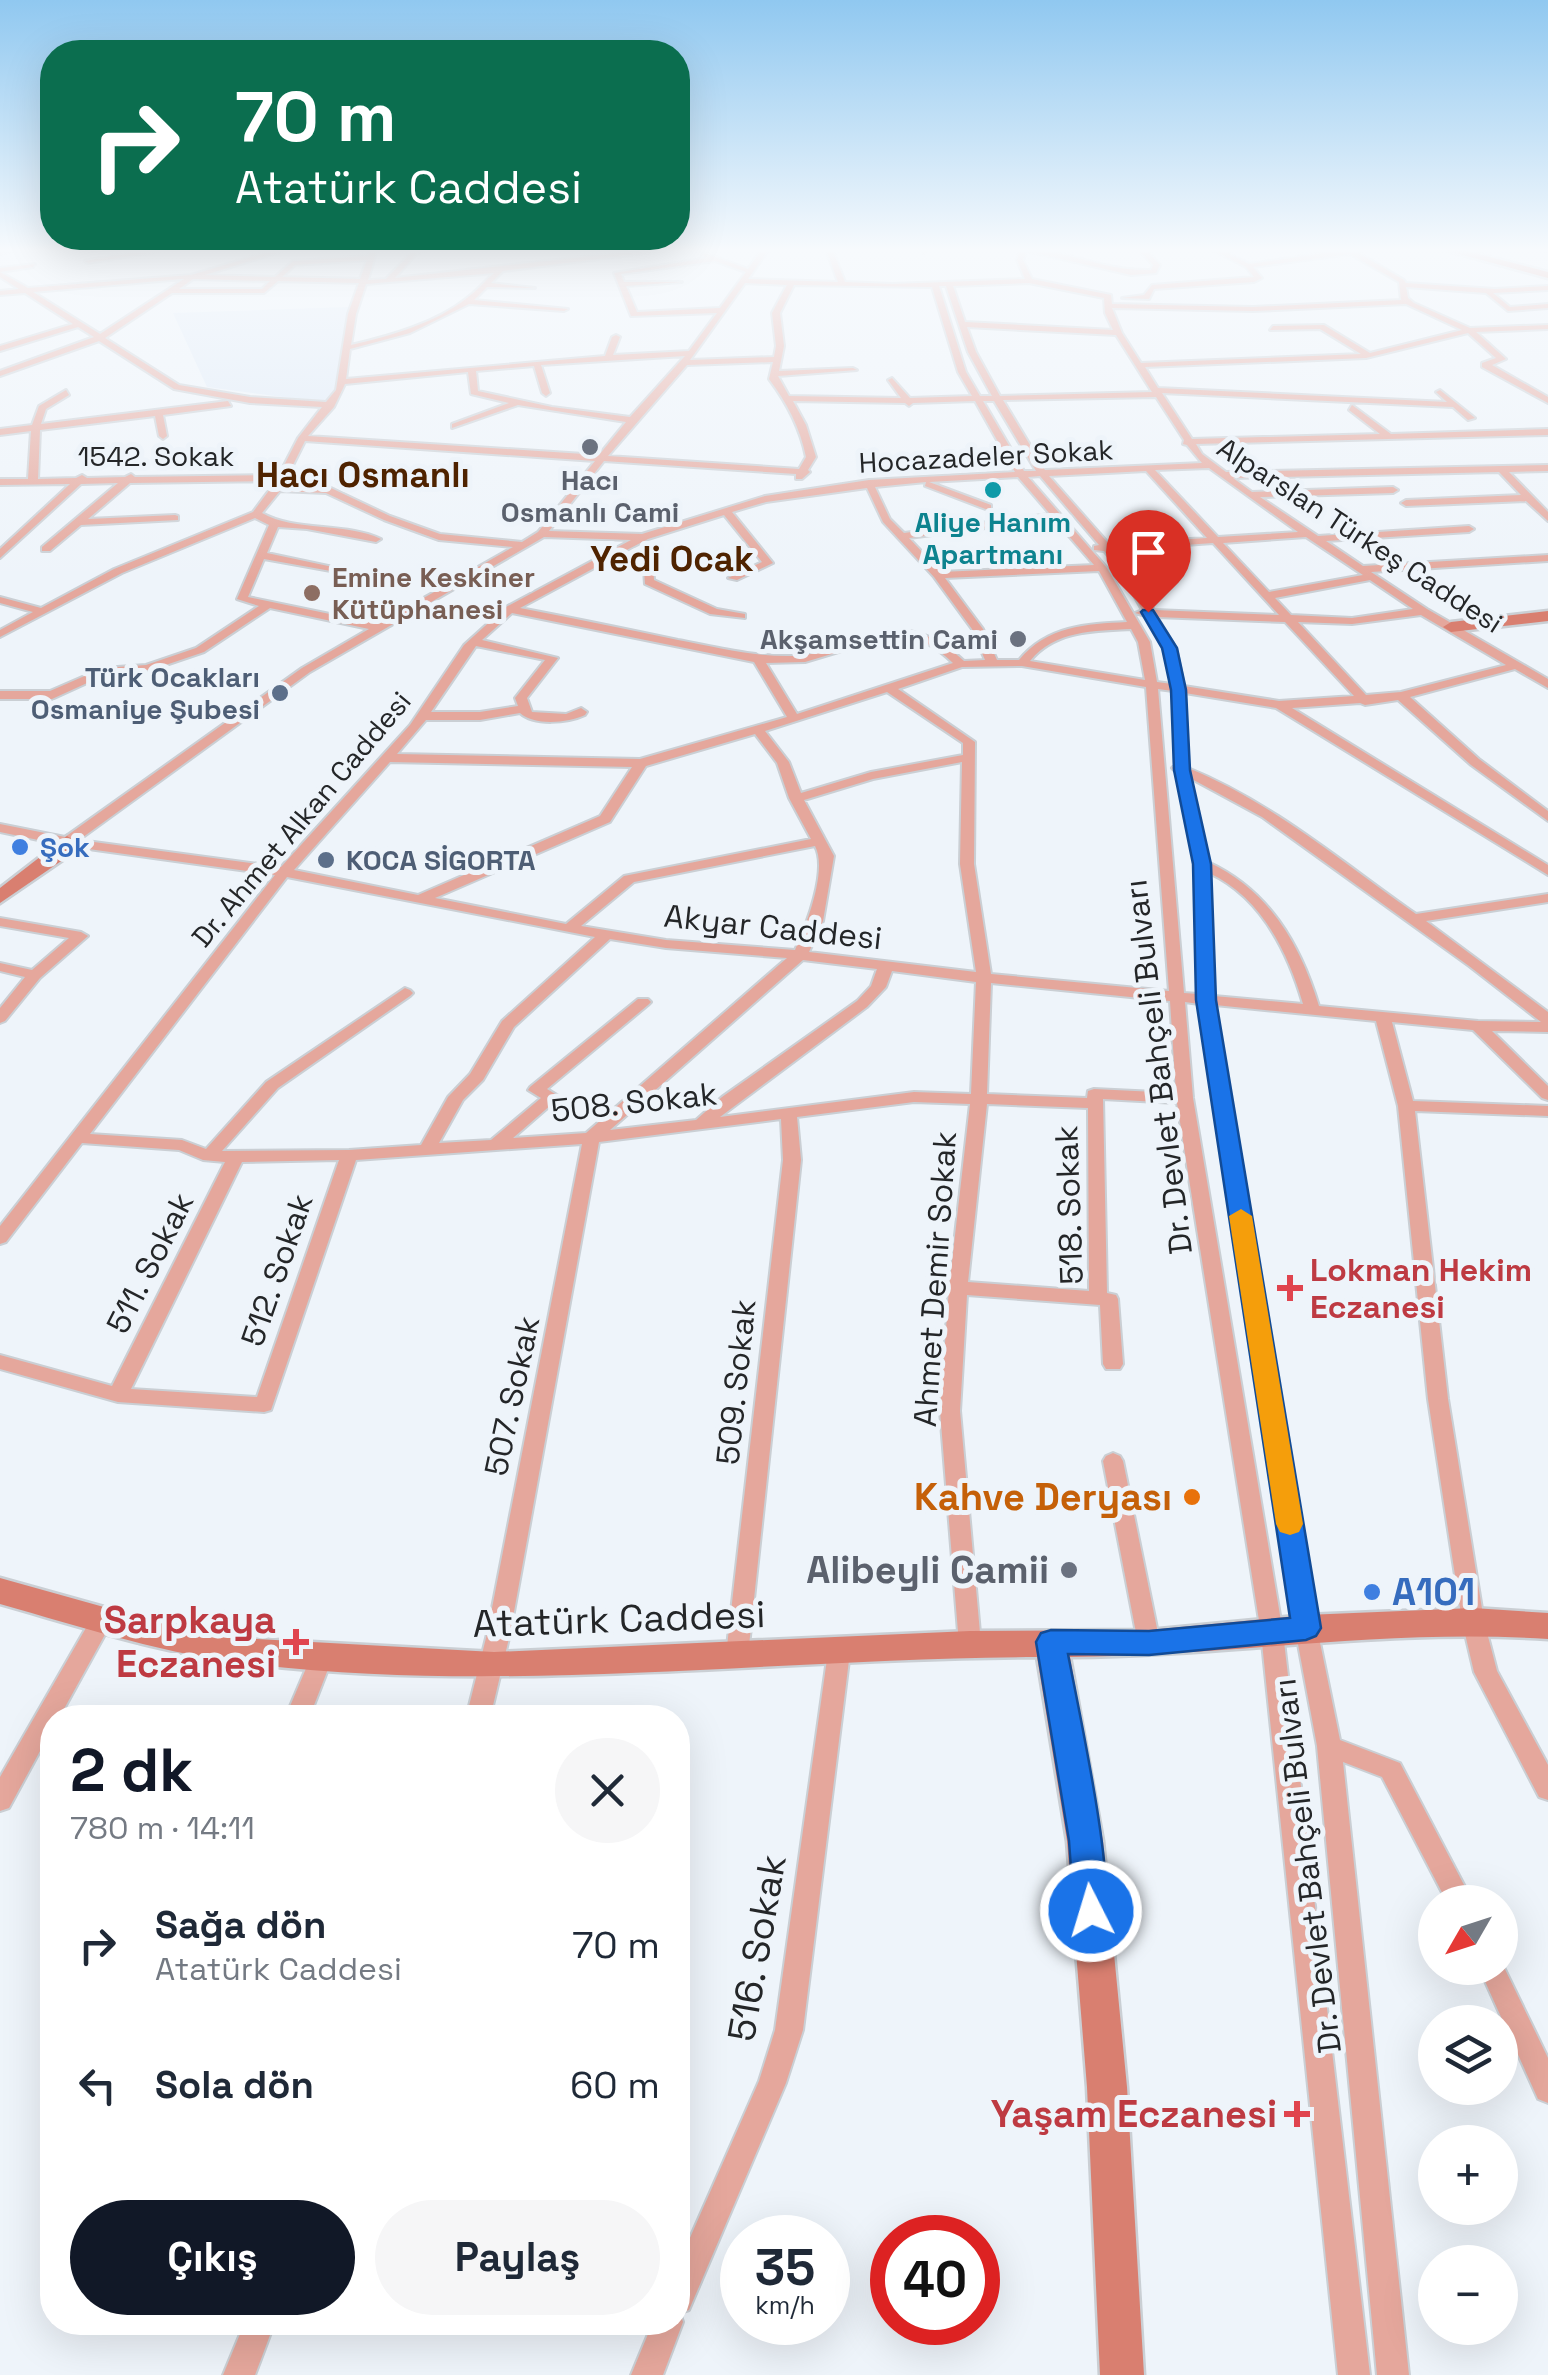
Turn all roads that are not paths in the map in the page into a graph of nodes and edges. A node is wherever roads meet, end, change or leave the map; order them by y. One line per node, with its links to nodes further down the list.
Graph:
1 (777, 359): 17 (street)
2 (39, 360): 16 (street)
3 (134, 360): 27 (street)
4 (345, 360): 19 (street)
5 (579, 360): 12 (street)
6 (685, 360): 35 (street)
7 (959, 360): 24 (street, Dr. Devlet Bahçeli Bulvarı)
8 (974, 360): 24 (street, Dr. Devlet Bahçeli Bulvarı)
9 (1137, 360): 13 (street, Alparslan Türkeş Caddesi)
10 (1246, 360): 13 (street)
11 (1500, 360): 26 (street)
12 (536, 364): 14 (street); 23 (street)
13 (1140, 364): 20 (street, Alparslan Türkeş Caddesi)
14 (472, 370): 19 (street); 29 (street)
15 (853, 370): 17 (street)
16 (0, 374)
17 (774, 374): 25 (street)
18 (892, 380): 28 (street)
19 (342, 382): 30 (street)
20 (1156, 392): 24 (street); 31 (street); 43 (street, Alparslan Türkeş Caddesi)
21 (1440, 392): 31 (street)
22 (66, 393): 36 (street)
23 (546, 393)
24 (986, 396): 28 (street); 51 (street, Dr. Devlet Bahçeli Bulvarı); 53 (street, Dr. Devlet Bahçeli Bulvarı)
25 (788, 398): 28 (street); 50 (street)
26 (1548, 400)
27 (268, 401): 30 (street); 33 (street)
28 (909, 402)
29 (516, 404): 35 (street); 37 (street)
30 (331, 405): 42 (street)
31 (1455, 405): 34 (street)
32 (1352, 408): 41 (street)
33 (158, 411): 36 (street); 40 (street)
34 (1471, 418)
35 (632, 420): 44 (street)
36 (36, 426): 38 (street); 56 (street)
37 (455, 426)
38 (0, 432)
39 (1548, 432): 41 (street)
40 (163, 436)
41 (1388, 436): 43 (street)
42 (302, 438): 44 (street); 60 (street)
43 (1186, 442): 45 (street, Alparslan Türkeş Caddesi)
44 (604, 456): 50 (street); 80 (street)
45 (1210, 465): 47 (street, Hocazadeler Sokak); 52 (street, Alparslan Türkeş Caddesi)
46 (1548, 468): 48 (street)
47 (1149, 469): 51 (street, Hocazadeler Sokak); 85 (street)
48 (1501, 469): 49 (street); 66 (street)
49 (1374, 470): 52 (street); 62 (street)
50 (805, 472): 65 (street)
51 (1043, 474): 53 (street, Hocazadeler Sokak); 87 (street, Dr. Devlet Bahçeli Bulvarı)
52 (1222, 474): 64 (street, Alparslan Türkeş Caddesi)
53 (1021, 475): 57 (street, Hocazadeler Sokak); 72 (street, Dr. Devlet Bahçeli Bulvarı)
54 (131, 477): 55 (street, 1542. Sokak); 60 (street, 1542. Sokak); 75 (street)
55 (82, 478): 56 (street, 1542. Sokak); 89 (street)
56 (33, 480): 59 (street, 1542. Sokak)
57 (922, 480): 61 (street, Hocazadeler Sokak); 68 (street)
58 (0, 482): 59 (street, 1542. Sokak)
59 (18, 482): 63 (street)
60 (278, 483): 71 (street); 86 (street, 1542. Sokak)
61 (869, 483): 65 (street, Hocazadeler Sokak); 81 (street)
62 (1393, 490): 64 (street); 67 (street)
63 (9, 491)
64 (1250, 495): 83 (street, Alparslan Türkeş Caddesi)
65 (765, 498): 69 (street, Dr. Ahmet Alkan Caddesi)
66 (1527, 498): 67 (street); 74 (street)
67 (1406, 503): 70 (street)
68 (988, 507)
69 (726, 511): 82 (street, Dr. Ahmet Alkan Caddesi); 98 (street)
70 (1417, 512)
71 (256, 514): 77 (street); 103 (street)
72 (1058, 516): 81 (street); 87 (street, Dr. Devlet Bahçeli Bulvarı)
73 (176, 518): 75 (street)
74 (1548, 518)
75 (76, 522): 88 (street)
76 (1428, 522): 79 (street)
77 (274, 524): 84 (street); 90 (street)
78 (1469, 529): 79 (street)
79 (1439, 531): 83 (street)
80 (542, 534): 82 (street); 86 (street)
81 (904, 536): 96 (street)
82 (644, 537): 91 (street, Dr. Ahmet Alkan Caddesi)
83 (1311, 537): 85 (street); 94 (street, Alparslan Türkeş Caddesi)
84 (376, 540)
85 (1220, 542): 87 (street); 99 (street)
86 (526, 545): 110 (street)
87 (1097, 548): 93 (street, Dr. Devlet Bahçeli Bulvarı); 107 (street, Dr. Devlet Bahçeli Bulvarı)
88 (46, 550)
89 (0, 554)
90 (262, 556): 95 (street); 101 (street)
91 (608, 556): 102 (street, Dr. Ahmet Alkan Caddesi); 105 (street)
92 (1548, 558): 94 (street)
93 (1102, 568): 96 (street); 107 (street, Dr. Devlet Bahçeli Bulvarı)
94 (1360, 569): 97 (street, Alparslan Türkeş Caddesi)
95 (342, 570)
96 (938, 574): 114 (street)
97 (1372, 577): 99 (street); 104 (street, Alparslan Türkeş Caddesi)
98 (733, 578)
99 (1266, 596): 108 (street)
100 (0, 600): 103 (street)
101 (267, 604): 110 (street); 122 (street)
102 (510, 609): 112 (street, Dr. Ahmet Alkan Caddesi); 113 (street)
103 (42, 610): 111 (street)
104 (1423, 611): 108 (street); 109 (street, Alparslan Türkeş Caddesi)
105 (741, 616)
106 (1548, 616): 109 (street)
107 (1137, 617): 108 (street); 115 (street); 119 (street, Dr. Devlet Bahçeli Bulvarı); 121 (street, Dr. Devlet Bahçeli Bulvarı)
108 (1286, 618): 125 (street)
109 (1451, 627): 117 (street, Alparslan Türkeş Caddesi)
110 (380, 628): 142 (street)
111 (0, 634)
112 (474, 642): 127 (street); 130 (street, Dr. Ahmet Alkan Caddesi)
113 (758, 659): 116 (street); 131 (street)
114 (992, 662): 115 (street); 116 (street)
115 (1022, 663): 119 (street)
116 (961, 664): 120 (street)
117 (1518, 665): 118 (street, Alparslan Türkeş Caddesi); 124 (street)
118 (1548, 684)
119 (1152, 685): 121 (street); 135 (street, Dr. Devlet Bahçeli Bulvarı)
120 (890, 689): 131 (street); 133 (street)
121 (1178, 690): 126 (street); 137 (street, Dr. Devlet Bahçeli Bulvarı)
122 (24, 694): 123 (street); 129 (street)
123 (0, 695)
124 (1402, 696): 125 (street); 139 (street)
125 (1366, 701): 126 (street)
126 (1279, 705): 144 (street)
127 (523, 709): 128 (street); 130 (street)
128 (581, 712)
129 (0, 713)
130 (421, 716): 134 (street, Dr. Ahmet Alkan Caddesi)
131 (794, 720): 132 (street)
132 (758, 729): 136 (street); 138 (street)
133 (970, 757): 138 (street); 158 (street, Ahmet Demir Sokak)
134 (389, 758): 136 (street); 145 (street, Dr. Ahmet Alkan Caddesi)
135 (1156, 760): 137 (street); 160 (street, Dr. Devlet Bahçeli Bulvarı)
136 (642, 762): 149 (street)
137 (1182, 770): 143 (street, Dr. Devlet Bahçeli Bulvarı); 150 (street)
138 (796, 798): 141 (street)
139 (1548, 816)
140 (0, 828): 142 (street, Akyar Caddesi)
141 (820, 841): 152 (street); 154 (street)
142 (66, 842): 145 (street, Akyar Caddesi); 146 (street); 147 (street)
143 (1202, 864): 161 (street, Dr. Devlet Bahçeli Bulvarı); 163 (street)
144 (1548, 870)
145 (284, 872): 149 (street, Akyar Caddesi); 177 (street, Dr. Ahmet Alkan Caddesi)
146 (0, 884)
147 (0, 897)
148 (1548, 898): 150 (street)
149 (418, 900): 152 (street, Akyar Caddesi)
150 (1414, 919): 166 (street)
151 (0, 922): 157 (street)
152 (568, 929): 153 (street, Akyar Caddesi)
153 (606, 935): 154 (street, Akyar Caddesi); 180 (street)
154 (800, 955): 155 (street, Akyar Caddesi); 178 (street)
155 (886, 966): 158 (street, Akyar Caddesi); 176 (street)
156 (0, 967): 157 (street)
157 (35, 975): 165 (street)
158 (984, 978): 160 (street, Akyar Caddesi); 171 (street, Ahmet Demir Sokak)
159 (405, 994): 182 (street)
160 (1176, 995): 161 (street, Akyar Caddesi); 170 (street, Dr. Devlet Bahçeli Bulvarı)
161 (1206, 1000): 163 (street, Akyar Caddesi); 195 (street, Dr. Devlet Bahçeli Bulvarı)
162 (643, 1002): 179 (street)
163 (1312, 1010): 164 (street, Akyar Caddesi)
164 (1384, 1017): 167 (street, Akyar Caddesi); 173 (street)
165 (0, 1018)
166 (1548, 1020)
167 (1478, 1026): 168 (street, Akyar Caddesi); 169 (street)
168 (1548, 1028)
169 (1548, 1095)
170 (1186, 1098): 172 (street, 508. Sokak); 196 (street, Dr. Devlet Bahçeli Bulvarı)
171 (979, 1100): 172 (street, 508. Sokak); 175 (street, 508. Sokak); 185 (street, Ahmet Demir Sokak)
172 (1096, 1104): 186 (street, 518. Sokak)
173 (1406, 1106): 174 (street); 193 (street)
174 (1548, 1112)
175 (789, 1116): 176 (street, 508. Sokak); 201 (street, 509. Sokak)
176 (699, 1127): 178 (street, 508. Sokak)
177 (78, 1138): 182 (street, 508. Sokak); 184 (street, Dr. Ahmet Alkan Caddesi)
178 (591, 1138): 179 (street, 508. Sokak); 203 (street, 507. Sokak)
179 (495, 1144): 180 (street, 508. Sokak)
180 (427, 1148): 181 (street, 508. Sokak)
181 (349, 1155): 183 (street, 508. Sokak); 189 (street, 512. Sokak)
182 (208, 1156): 183 (street, 508. Sokak)
183 (236, 1157): 189 (street, 511. Sokak)
184 (0, 1238)
185 (958, 1288): 186 (street); 199 (street, Ahmet Demir Sokak)
186 (1104, 1299): 188 (street, 518. Sokak)
187 (0, 1362): 189 (street)
188 (1113, 1364)
189 (118, 1395)
190 (1114, 1460): 198 (street)
191 (0, 1591): 192 (street, Atatürk Caddesi)
192 (102, 1620): 202 (street, Atatürk Caddesi); 204 (street)
193 (1473, 1622): 194 (street, Atatürk Caddesi); 195 (street, Atatürk Caddesi); 209 (street)
194 (1548, 1626)
195 (1306, 1628): 196 (street, Atatürk Caddesi); 208 (street, Dr. Devlet Bahçeli Bulvarı)
196 (1272, 1633): 198 (street, Atatürk Caddesi); 220 (street, Dr. Devlet Bahçeli Bulvarı)
197 (1051, 1642): 198 (street, Atatürk Caddesi); 199 (street, Atatürk Caddesi); 219 (street)
198 (1149, 1643)
199 (970, 1644): 200 (street, Atatürk Caddesi)
200 (838, 1652): 201 (street, Atatürk Caddesi); 214 (street, 516. Sokak)
201 (737, 1656): 203 (street, Atatürk Caddesi)
202 (320, 1658): 203 (street, Atatürk Caddesi); 205 (street)
203 (494, 1666): 206 (street, 507. Sokak)
204 (54, 1705)
205 (302, 1705)
206 (482, 1705)
207 (40, 1729): 210 (street)
208 (1328, 1746): 211 (street); 221 (street, Dr. Devlet Bahçeli Bulvarı)
209 (1548, 1788)
210 (0, 1800)
211 (1451, 1885)
212 (1500, 1985): 213 (street)
213 (1548, 2089)
214 (690, 2271)
215 (255, 2335): 217 (street)
216 (663, 2335): 218 (street)
217 (240, 2375)
218 (647, 2375)
219 (1122, 2375)
220 (1354, 2375)
221 (1393, 2375)

